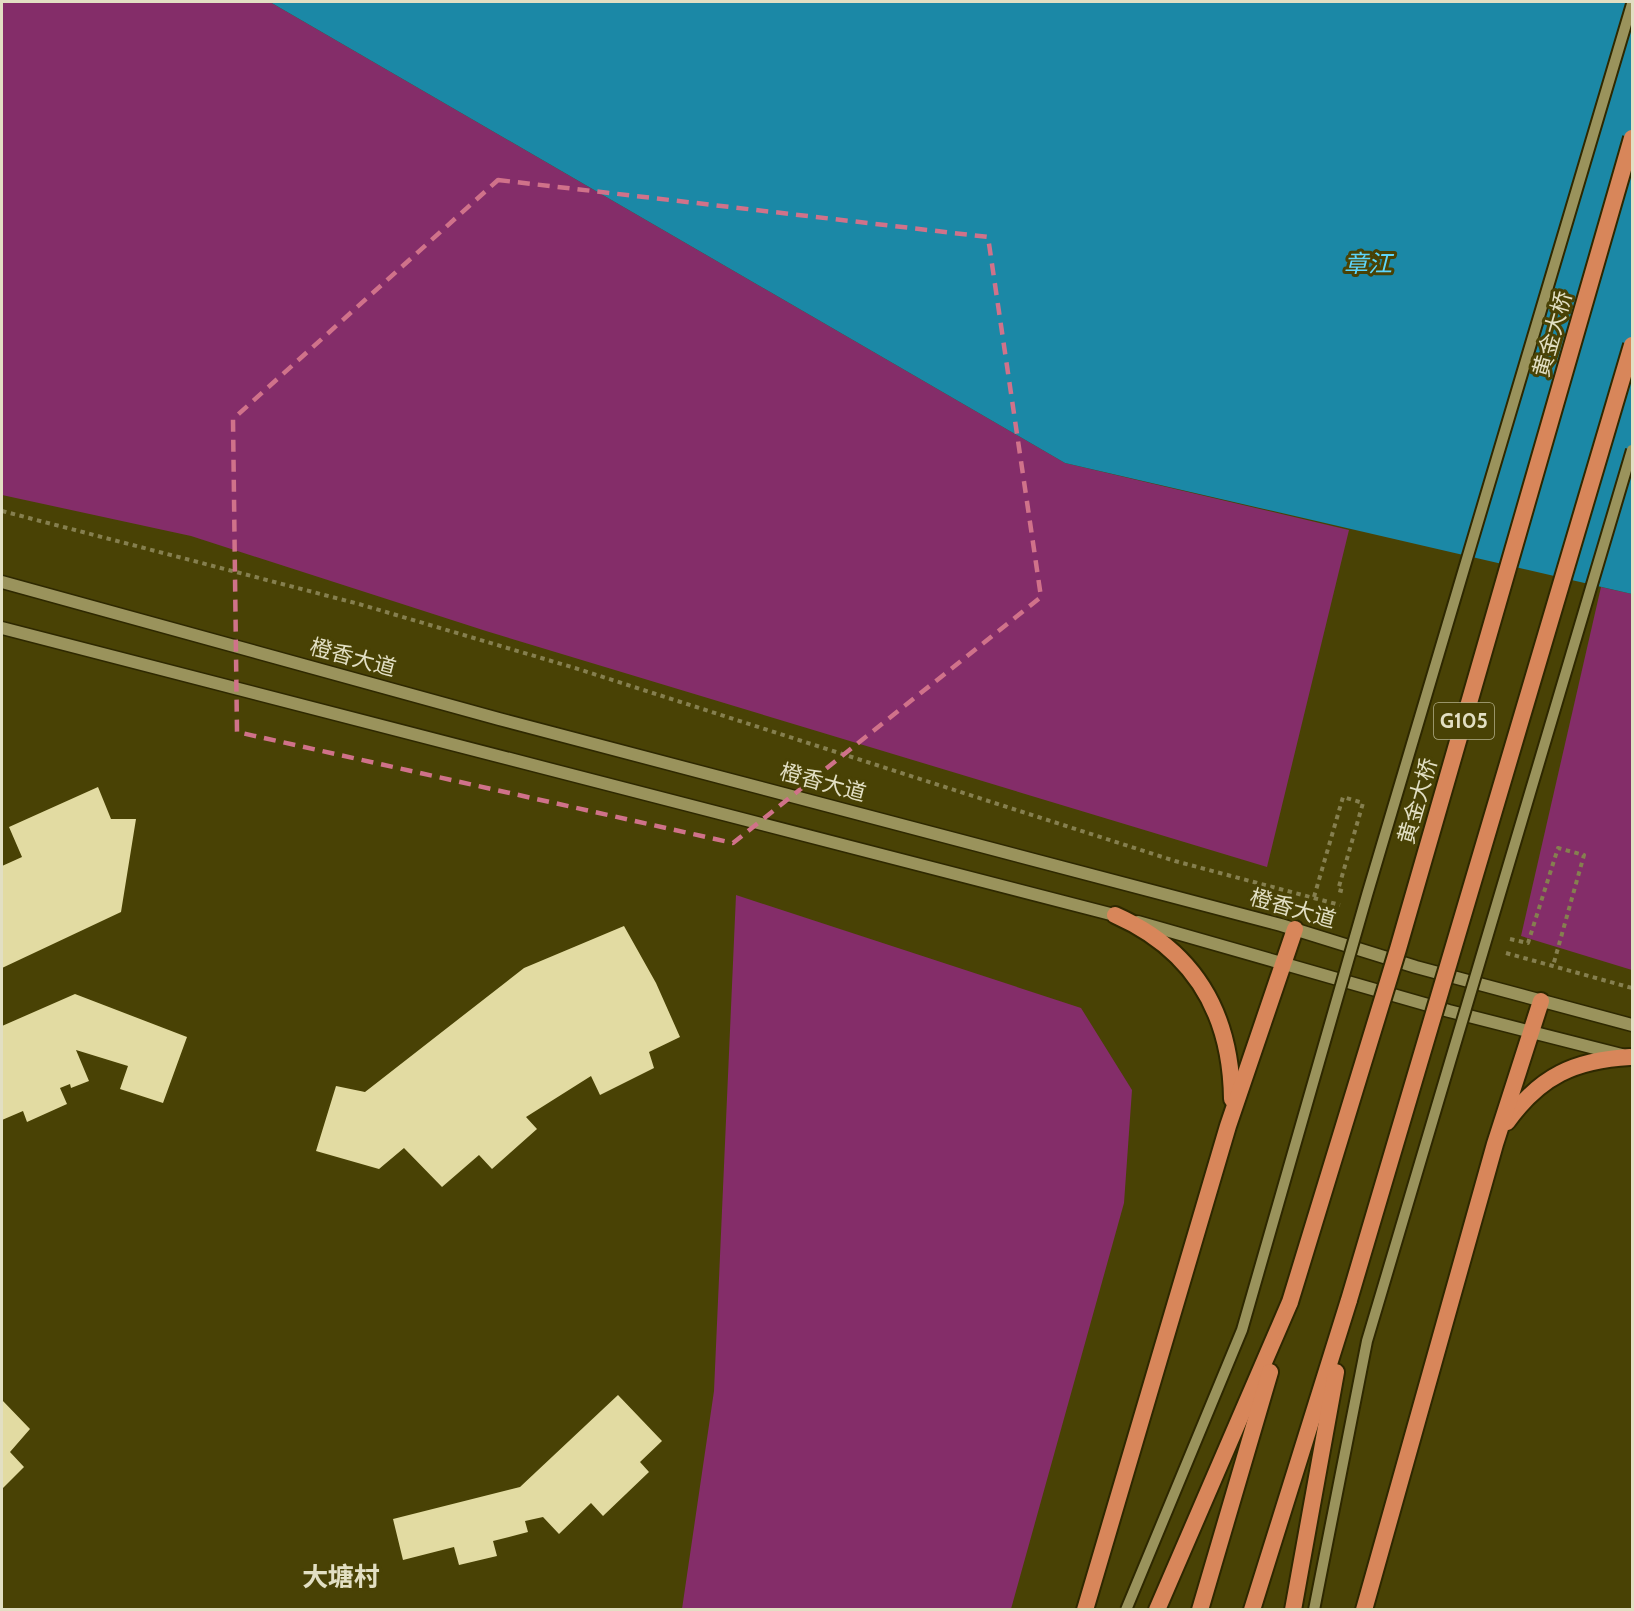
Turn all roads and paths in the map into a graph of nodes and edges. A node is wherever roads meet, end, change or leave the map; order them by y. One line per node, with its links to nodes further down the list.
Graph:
1 (1632, 4): 27 (street, bridge)
2 (1632, 138): 25 (highway, 黄金大桥 / G105, bridge)
3 (1632, 345): 24 (highway, G105, bridge)
4 (1632, 450): 32 (street, bridge)
5 (2, 511): 9 (path)
6 (2, 582): 12 (main road, 橙香大道)
7 (2, 628): 11 (main road)
8 (1355, 894): 9 (path)
9 (1314, 897): 10 (path)
10 (1348, 907)
11 (1115, 915): 15 (main road); 22 (highway)
12 (1295, 929): 15 (highway); 18 (main road, 橙香大道)
13 (1506, 938): 16 (path)
14 (1496, 950): 16 (path)
15 (1283, 965): 20 (main road); 22 (highway)
16 (1553, 966): 17 (path)
17 (1632, 988)
18 (1541, 1001): 19 (main road, 橙香大道); 20 (highway)
19 (1632, 1025)
20 (1531, 1031): 21 (main road); 23 (highway)
21 (1631, 1057): 23 (highway)
22 (1228, 1126): 26 (highway)
23 (1495, 1144): 33 (highway)
24 (1349, 1300): 30 (highway); 31 (highway)
25 (1290, 1302): 28 (highway); 29 (highway)
26 (1084, 1610)
27 (1126, 1610)
28 (1157, 1610)
29 (1200, 1610)
30 (1252, 1610)
31 (1293, 1610)
32 (1314, 1610)
33 (1364, 1610)

